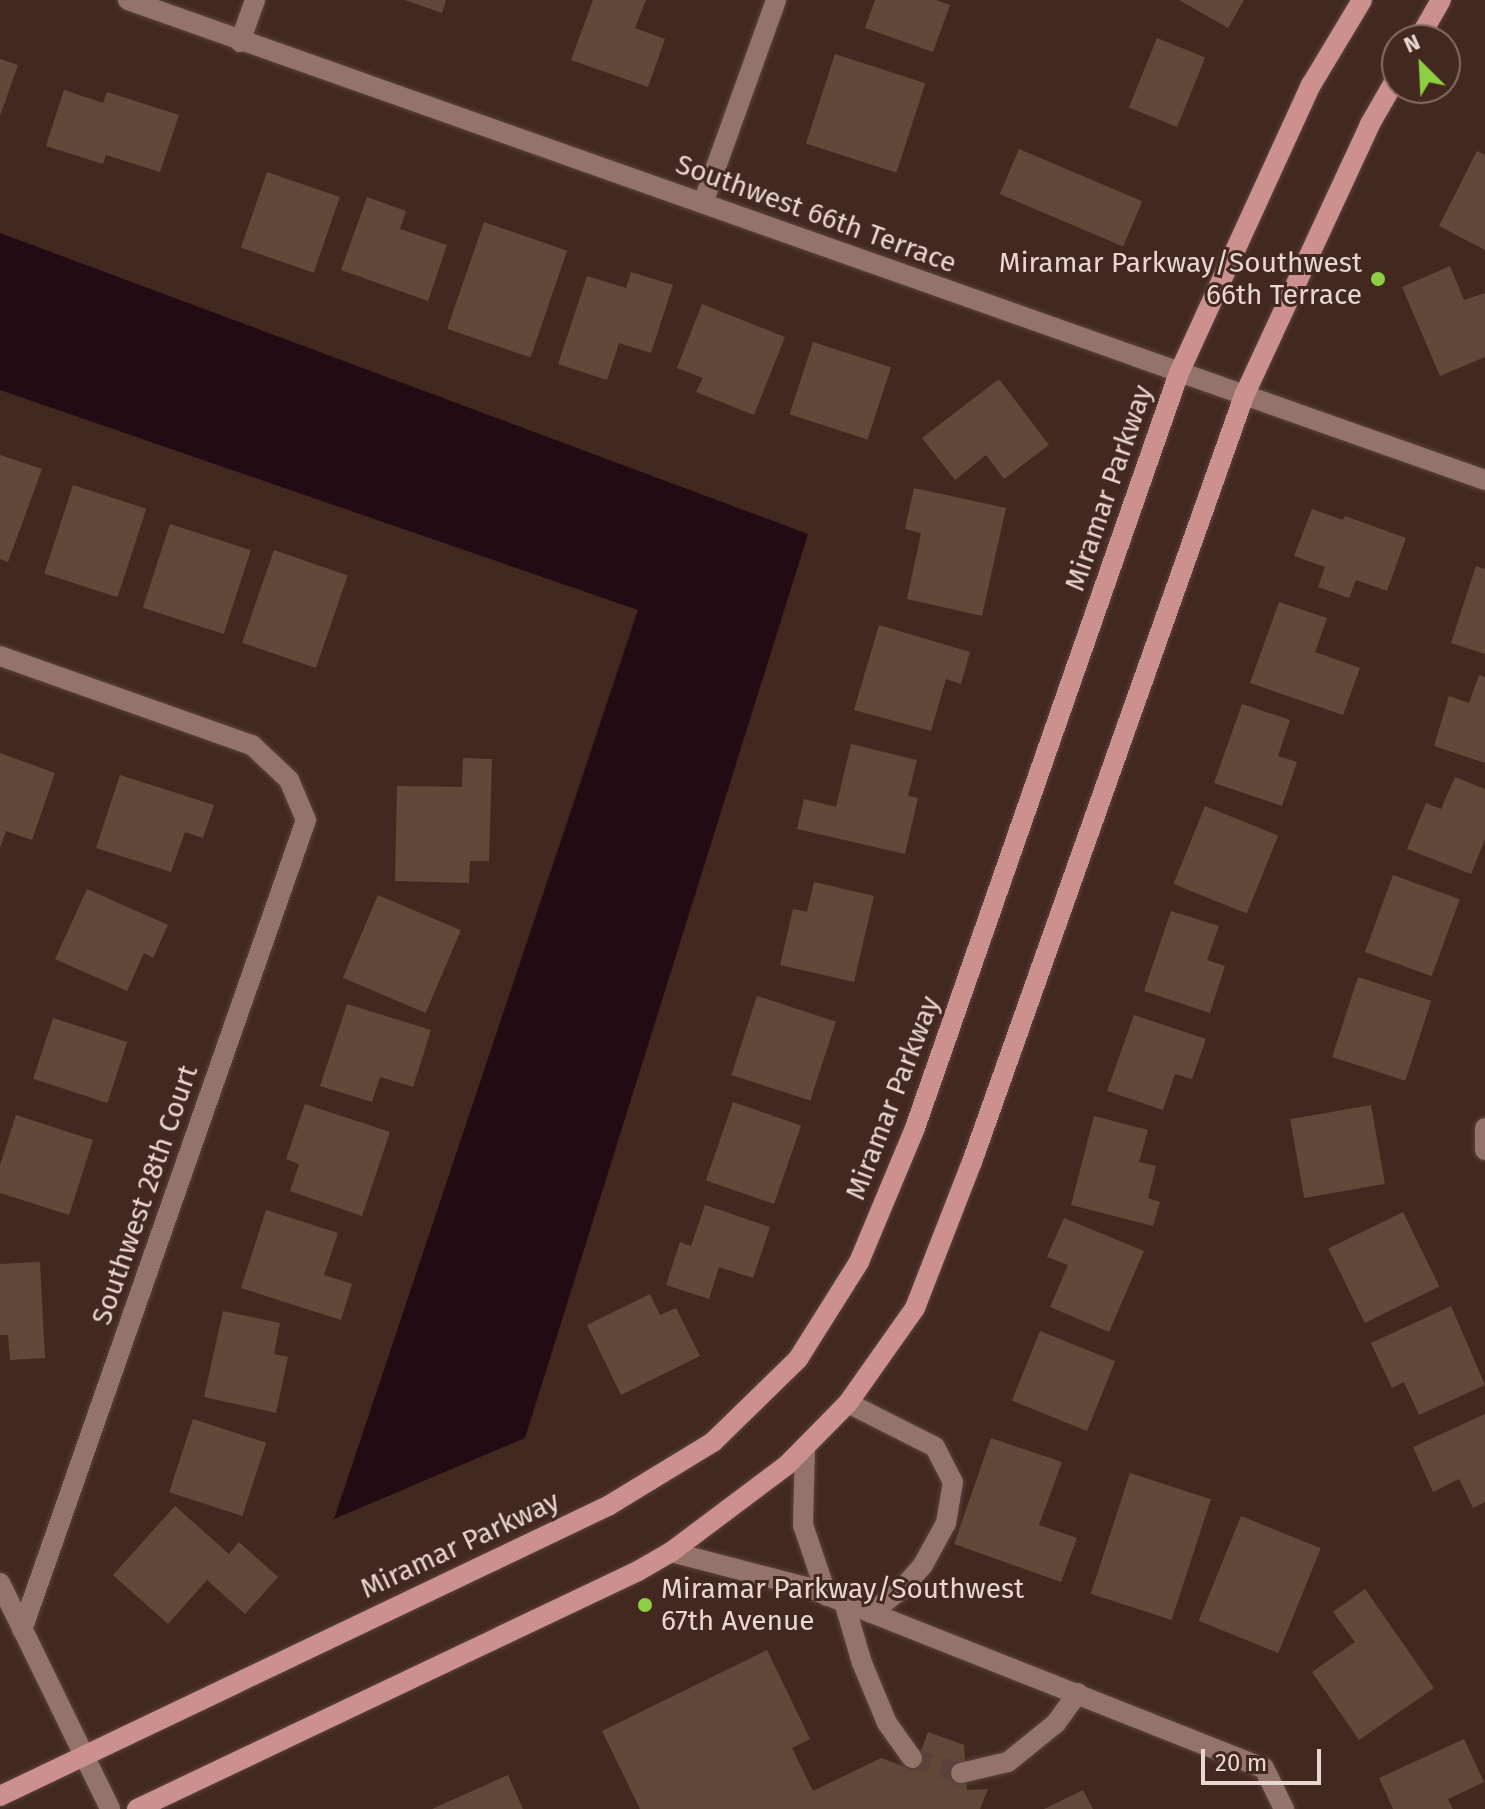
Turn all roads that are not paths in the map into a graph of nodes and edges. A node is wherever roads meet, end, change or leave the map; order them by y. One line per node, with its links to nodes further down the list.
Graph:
1 (128, 0): 7 (street, Southwest 66th Terrace)
2 (255, 0): 7 (street)
3 (776, 0): 9 (street)
4 (1362, 0): 10 (main road, Miramar Parkway)
5 (1441, 0): 6 (main road)
6 (1427, 24)
7 (240, 42): 9 (street, Southwest 66th Terrace)
8 (1381, 104): 11 (main road)
9 (703, 203): 10 (street, Southwest 66th Terrace)
10 (1179, 373): 11 (street, Southwest 66th Terrace); 22 (main road, Miramar Parkway)
11 (1244, 396): 12 (street, Southwest 66th Terrace); 14 (main road)
12 (1485, 480)
13 (0, 656): 20 (street, Southwest 28th Court)
14 (848, 1403): 15 (main road); 19 (street)
15 (805, 1447): 16 (main road); 18 (street)
16 (671, 1552): 18 (street); 27 (main road)
17 (0, 1583): 20 (street)
18 (835, 1599): 19 (street); 23 (street)
19 (871, 1613): 21 (street)
20 (22, 1630): 22 (street)
21 (1078, 1693): 24 (street); 28 (street)
22 (83, 1756): 25 (main road, Miramar Parkway); 26 (street)
23 (912, 1758)
24 (961, 1773)
25 (0, 1796)
26 (110, 1809)
27 (137, 1809)
28 (1284, 1809)

